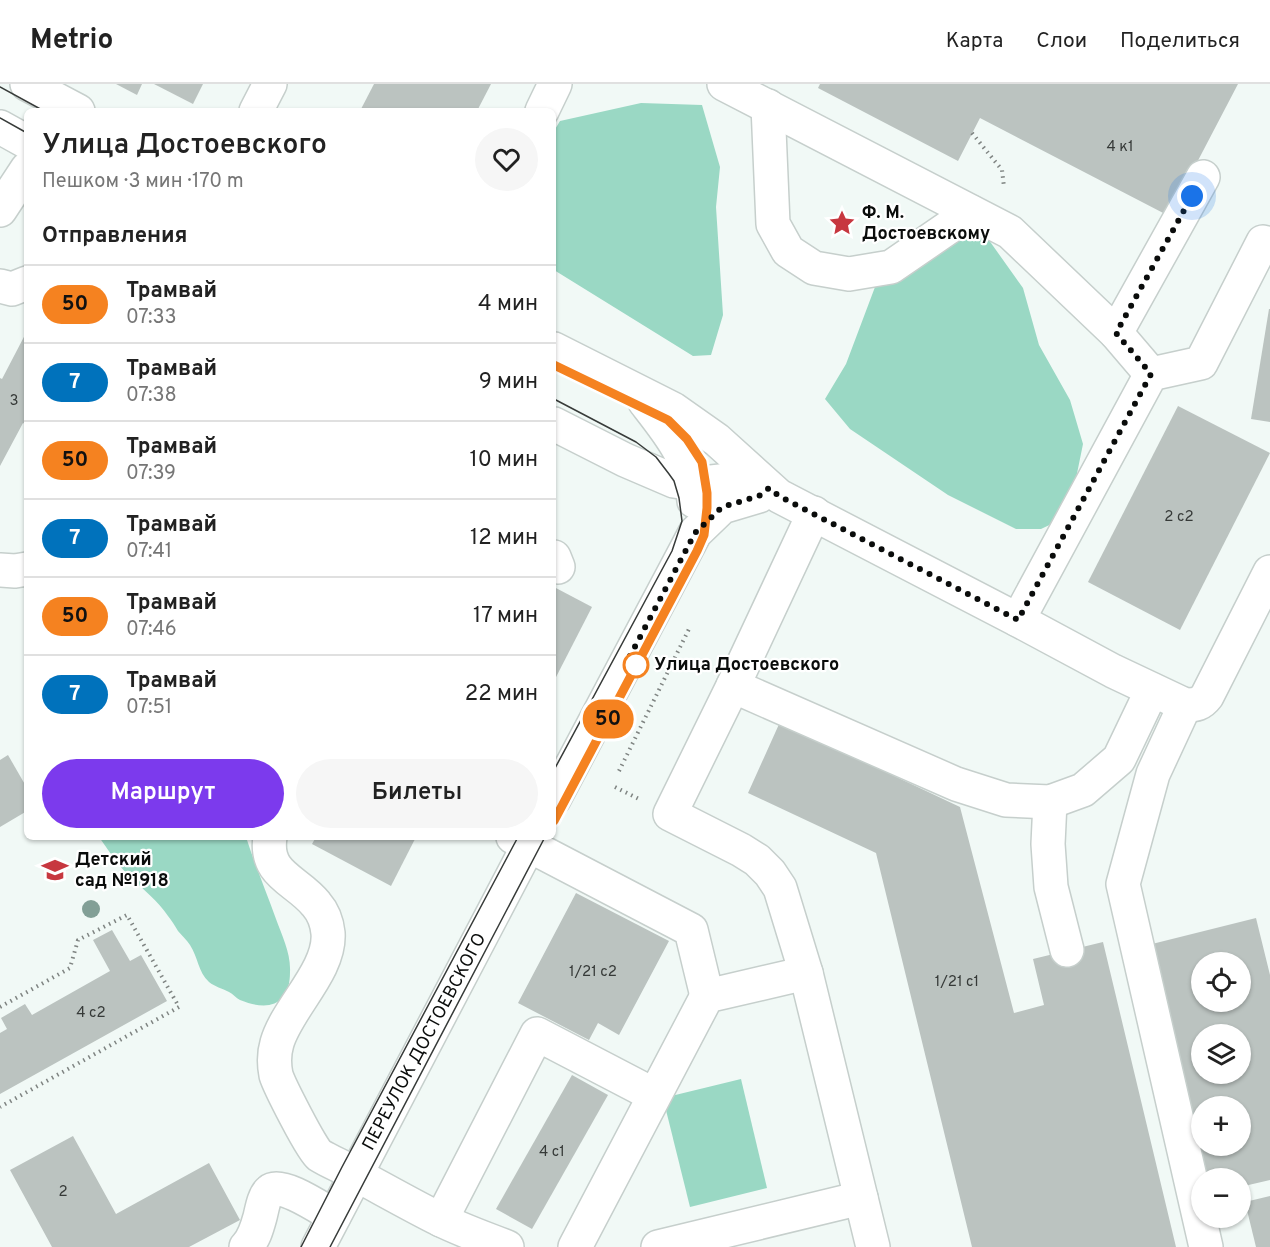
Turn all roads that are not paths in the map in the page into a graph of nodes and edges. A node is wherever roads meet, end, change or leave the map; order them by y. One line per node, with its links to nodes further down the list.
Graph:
1 (27, 84): 6 (street)
2 (270, 84): 7 (street)
3 (555, 84): 8 (street)
4 (724, 84): 5 (street)
5 (768, 106): 14 (street); 14 (street)
6 (68, 108)
7 (258, 108)
8 (543, 108)
9 (0, 127): 10 (street)
10 (24, 140)
11 (24, 174): 13 (street)
12 (1203, 177): 18 (street)
13 (0, 210)
14 (971, 212): 18 (street)
15 (1270, 243): 20 (street)
16 (24, 284): 17 (street)
17 (0, 286)
18 (1116, 333): 20 (street)
19 (556, 350): 21 (street)
20 (1151, 374): 30 (street)
21 (636, 390): 23 (street); 24 (street)
22 (556, 425): 24 (street)
23 (763, 482): 24 (street); 25 (street); 26 (street)
24 (693, 484): 26 (street)
25 (814, 513): 30 (street); 31 (street)
26 (695, 533): 34 (street)
27 (0, 570): 28 (street)
28 (24, 570)
29 (1270, 572): 33 (street)
30 (1018, 620): 32 (street)
31 (733, 686): 35 (street); 39 (street)
32 (1152, 690): 33 (street); 35 (street)
33 (1196, 700): 52 (street)
34 (556, 795)
35 (1050, 802): 38 (street)
36 (270, 840): 42 (street)
37 (525, 840): 40 (street); 42 (street, ПЕРЕУЛОК ДОСТОЕВСКОГО)
38 (1067, 950)
39 (806, 973): 40 (street); 43 (street)
40 (707, 996): 41 (street)
41 (654, 1095): 45 (street); 49 (street)
42 (355, 1174): 44 (street, ПЕРЕУЛОК ДОСТОЕВСКОГО); 45 (street)
43 (861, 1198): 50 (street); 51 (street)
44 (334, 1216): 46 (street); 47 (street, ПЕРЕУЛОК ДОСТОЕВСКОГО)
45 (441, 1220): 48 (street)
46 (246, 1247)
47 (318, 1247)
48 (507, 1247)
49 (574, 1247)
50 (658, 1247)
51 (873, 1247)
52 (1206, 1247)

